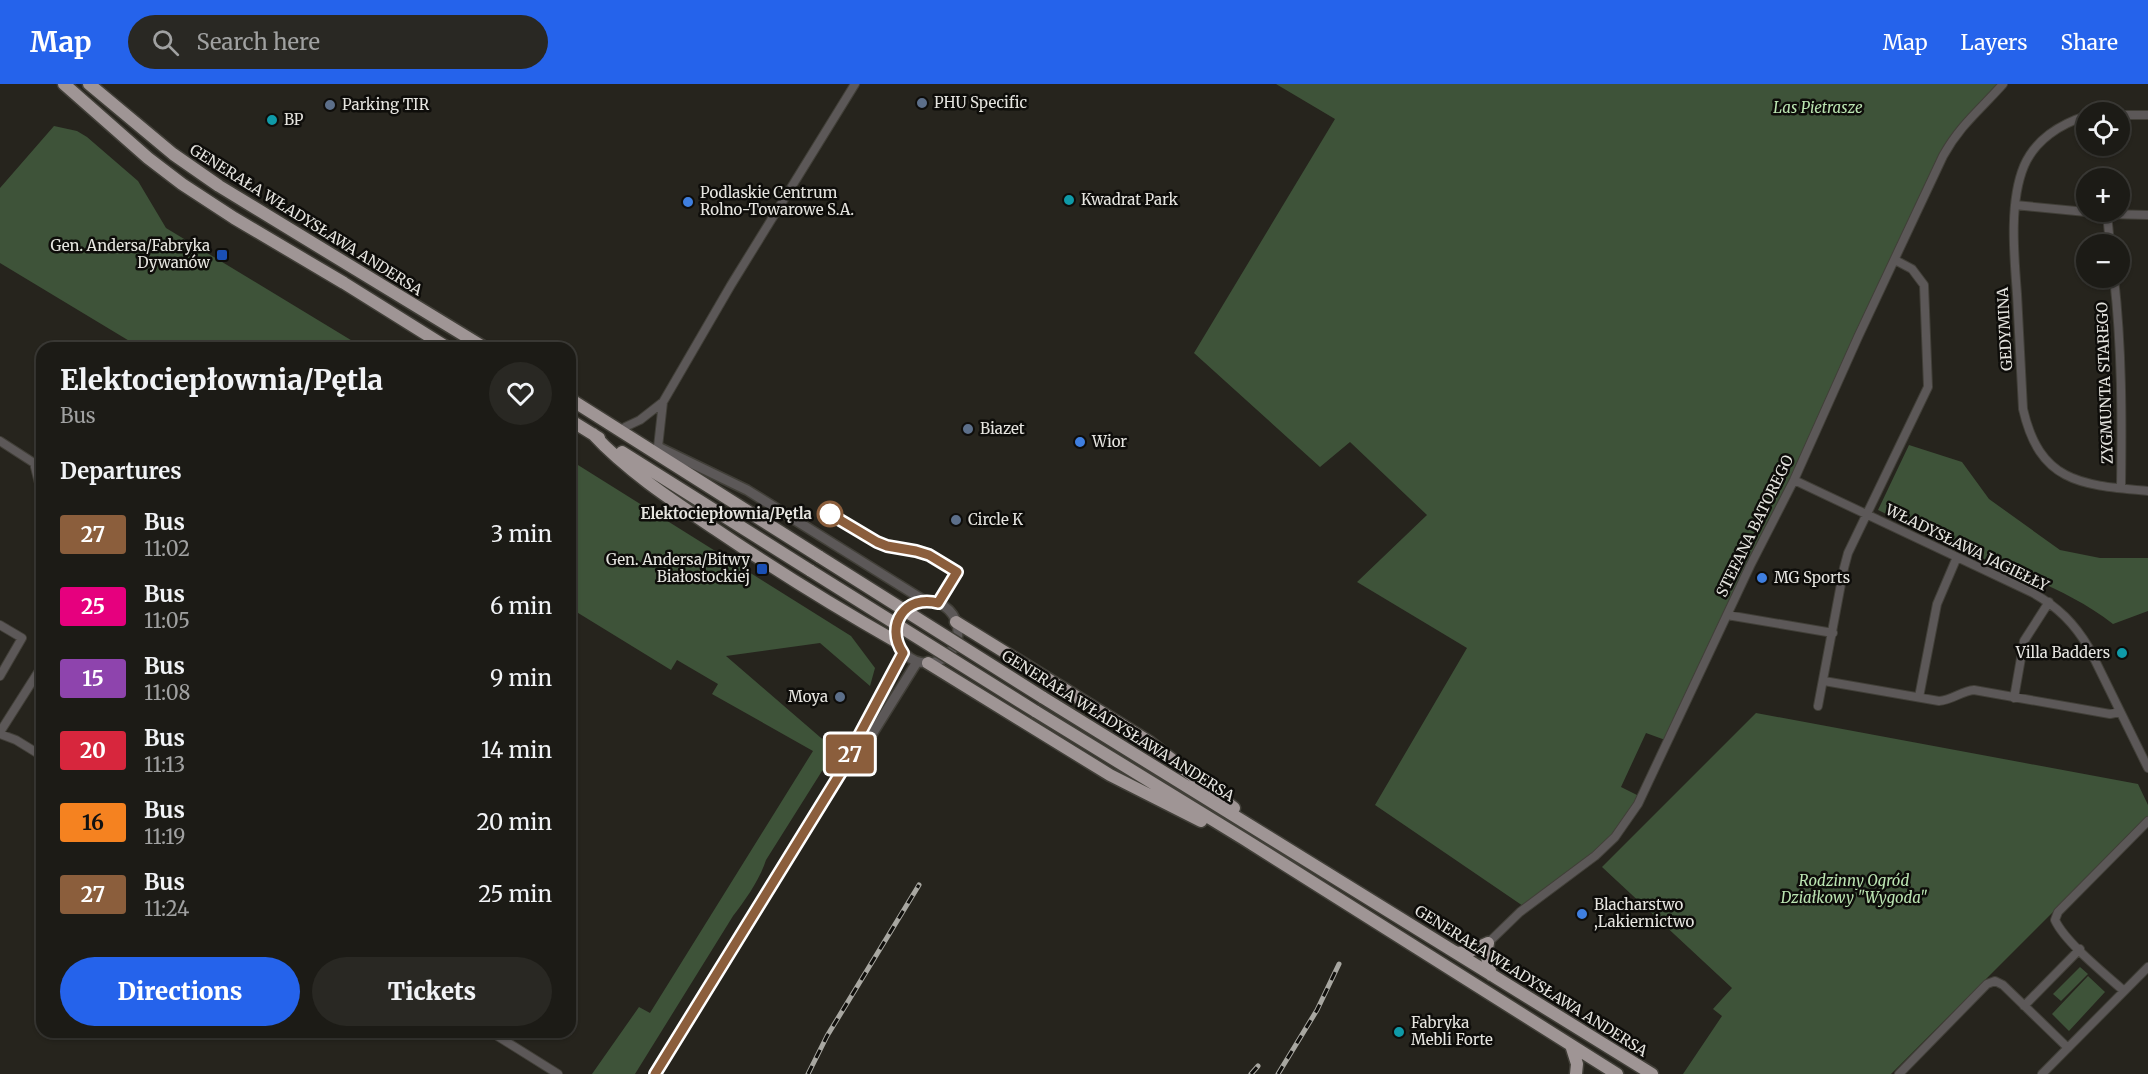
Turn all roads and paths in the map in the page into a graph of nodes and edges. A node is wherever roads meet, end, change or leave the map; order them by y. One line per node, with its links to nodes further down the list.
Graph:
1 (63, 84): 14 (highway)
2 (89, 84): 15 (highway, GENERAŁA WŁADYSŁAWA ANDERSA)
3 (855, 84): 16 (street)
4 (2002, 85): 12 (street, STEFANA BATOREGO)
5 (2130, 115): 6 (street)
6 (2148, 116)
7 (2076, 120): 8 (street, GEDYMINA)
8 (2016, 205): 9 (street); 26 (street, GEDYMINA)
9 (2076, 211)
10 (2130, 215): 11 (street)
11 (2148, 215)
12 (1895, 260): 25 (street, STEFANA BATOREGO); 28 (street)
13 (2115, 288): 26 (street, ZYGMUNTA STAREGO)
14 (438, 342)
15 (475, 342)
16 (663, 402): 20 (street); 23 (street)
17 (576, 403): 18 (highway, GENERAŁA WŁADYSŁAWA ANDERSA)
18 (606, 421): 20 (highway); 50 (highway, GENERAŁA WŁADYSŁAWA ANDERSA, bridge)
19 (576, 424): 21 (highway, GENERAŁA WŁADYSŁAWA ANDERSA)
20 (624, 427): 23 (highway)
21 (593, 434): 36 (highway); 51 (highway, GENERAŁA WŁADYSŁAWA ANDERSA, bridge)
22 (0, 441): 24 (street)
23 (658, 447): 30 (street)
24 (36, 471)
25 (1794, 480): 28 (street, WŁADYSŁAWA JAGIEŁŁY); 32 (street, STEFANA BATOREGO)
26 (2121, 489): 27 (street, GEDYMINA)
27 (2148, 491)
28 (1868, 515): 29 (street, WŁADYSŁAWA JAGIEŁŁY); 35 (street)
29 (1957, 557): 31 (street, WŁADYSŁAWA JAGIEŁŁY); 41 (street)
30 (925, 601): 33 (street); 36 (street)
31 (2049, 602): 42 (street); 44 (street, WŁADYSŁAWA JAGIEŁŁY)
32 (1727, 615): 35 (street); 52 (street, STEFANA BATOREGO)
33 (957, 622): 37 (street); 50 (highway)
34 (0, 625): 38 (street)
35 (1833, 633): 40 (street)
36 (900, 648): 37 (street); 47 (street)
37 (923, 663): 47 (street); 51 (highway)
38 (0, 676)
39 (36, 676): 45 (street)
40 (1824, 681): 41 (street); 43 (street)
41 (1919, 697): 42 (street)
42 (2013, 698): 44 (street)
43 (1818, 706)
44 (2120, 712): 48 (street, WŁADYSŁAWA JAGIEŁŁY)
45 (0, 733): 46 (street)
46 (36, 752)
47 (848, 761): 63 (street)
48 (2148, 768)
49 (2148, 821): 53 (street)
50 (1254, 828): 54 (highway, GENERAŁA WŁADYSŁAWA ANDERSA)
51 (1244, 839): 60 (highway, GENERAŁA WŁADYSŁAWA ANDERSA)
52 (1488, 943): 54 (highway); 56 (highway)
53 (2080, 950): 57 (street); 58 (street)
54 (1456, 953): 56 (highway, GENERAŁA WŁADYSŁAWA ANDERSA)
55 (2148, 967): 57 (street)
56 (1491, 975): 66 (highway, GENERAŁA WŁADYSŁAWA ANDERSA)
57 (2124, 991): 61 (street)
58 (2024, 1006): 61 (street); 67 (street)
59 (501, 1038): 62 (street)
60 (1571, 1045): 64 (highway); 65 (highway, GENERAŁA WŁADYSŁAWA ANDERSA)
61 (2068, 1048): 68 (street)
62 (558, 1074)
63 (655, 1074)
64 (1576, 1074)
65 (1617, 1074)
66 (1652, 1074)
67 (1899, 1074)
68 (2042, 1074)

